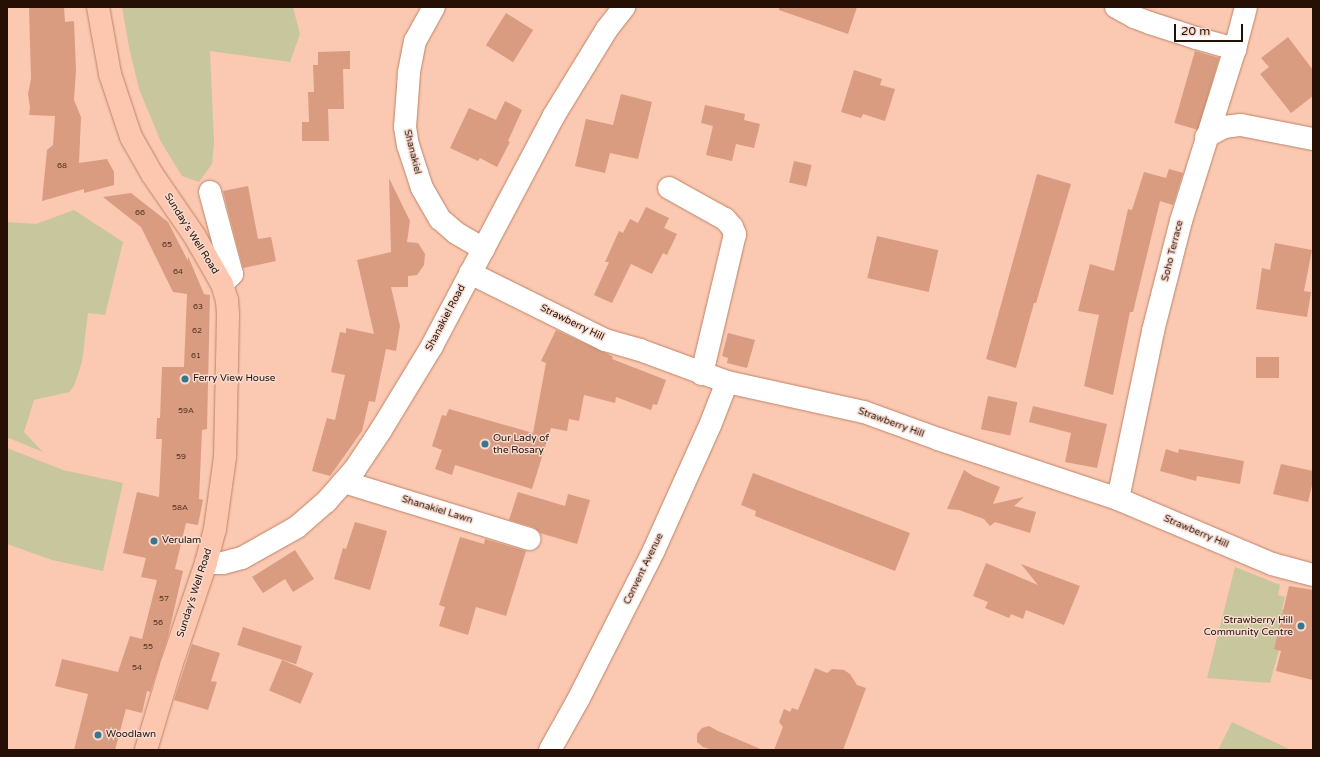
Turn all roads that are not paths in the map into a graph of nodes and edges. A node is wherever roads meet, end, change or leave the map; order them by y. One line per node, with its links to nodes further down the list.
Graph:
1 (98, 7): 13 (main road, Sunday's Well Road)
2 (434, 7): 11 (street, Shanakiel)
3 (624, 7): 11 (street, Shanakiel Road)
4 (1116, 7): 6 (street)
5 (1246, 7): 6 (street, Soho Terrace)
6 (1235, 49): 7 (street, Soho Terrace)
7 (1206, 137): 8 (street); 17 (street, Soho Terrace)
8 (1313, 139)
9 (669, 188): 14 (street)
10 (210, 192): 13 (street)
11 (484, 249): 12 (street, Shanakiel Road)
12 (470, 273): 14 (street, Strawberry Hill); 16 (street, Shanakiel Road)
13 (222, 284): 19 (main road, Sunday's Well Road)
14 (702, 374): 15 (street, Strawberry Hill)
15 (727, 382): 17 (street, Strawberry Hill); 22 (street, Convent Avenue)
16 (344, 482): 18 (street, Shanakiel Lawn); 19 (street, Shanakiel Road)
17 (1118, 499): 20 (street, Strawberry Hill)
18 (529, 539)
19 (206, 563): 21 (main road, Sunday's Well Road)
20 (1313, 575)
21 (146, 750)
22 (550, 750)

